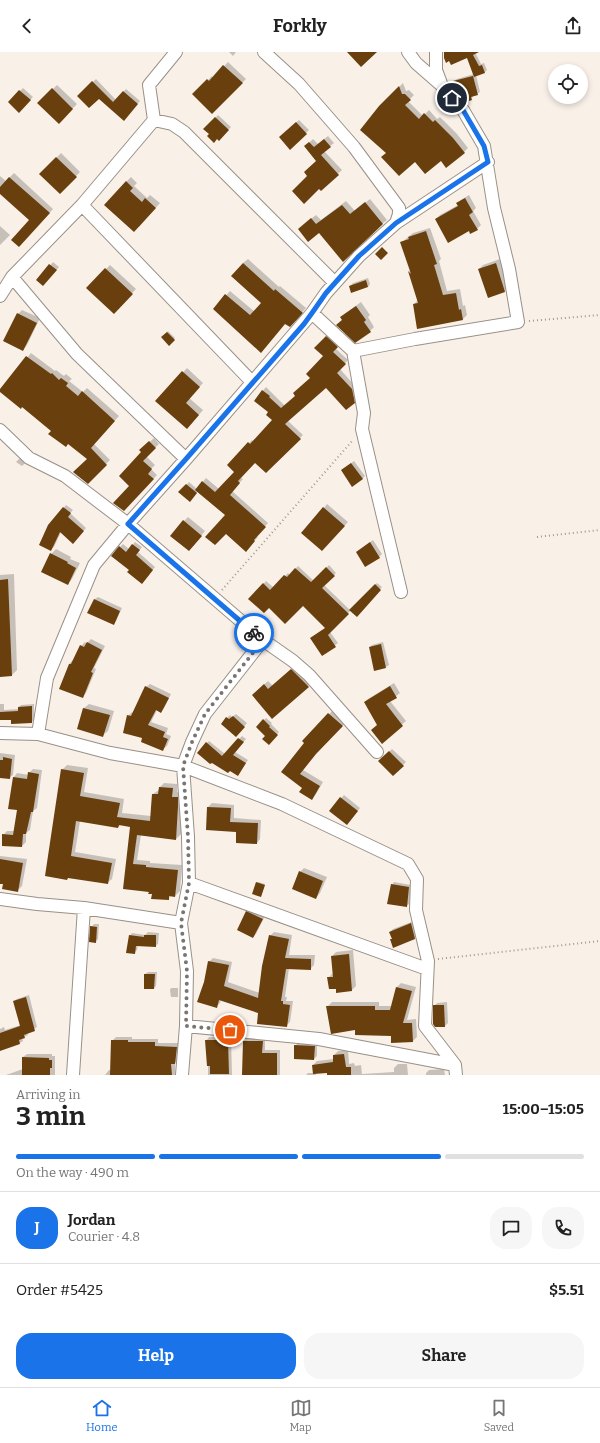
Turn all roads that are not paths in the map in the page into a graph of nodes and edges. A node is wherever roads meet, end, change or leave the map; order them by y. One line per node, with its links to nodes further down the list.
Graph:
1 (176, 52): 6 (street)
2 (264, 52): 9 (street)
3 (408, 52): 5 (street)
4 (436, 52): 5 (street)
5 (442, 86): 7 (street)
6 (154, 120): 8 (street); 11 (street)
7 (488, 162): 9 (street); 14 (street)
8 (82, 205): 10 (street); 15 (street)
9 (396, 223): 11 (street)
10 (12, 277): 12 (street); 17 (street)
11 (335, 283): 13 (street)
12 (0, 296)
13 (312, 313): 14 (street); 15 (street)
14 (353, 351): 19 (street)
15 (252, 382): 17 (street)
16 (0, 430): 18 (street)
17 (186, 459): 18 (street)
18 (128, 524): 20 (street); 22 (street)
19 (401, 592)
20 (263, 640): 23 (street); 24 (street)
21 (0, 733): 22 (street)
22 (38, 734): 24 (street)
23 (377, 752)
24 (183, 766): 25 (street); 29 (street)
25 (189, 883): 28 (street); 29 (street)
26 (0, 899): 27 (street)
27 (84, 908): 28 (street); 32 (street)
28 (181, 923): 30 (street)
29 (428, 965): 31 (street)
30 (186, 1026): 31 (street); 33 (street)
31 (455, 1070)
32 (73, 1075)
33 (182, 1075)

